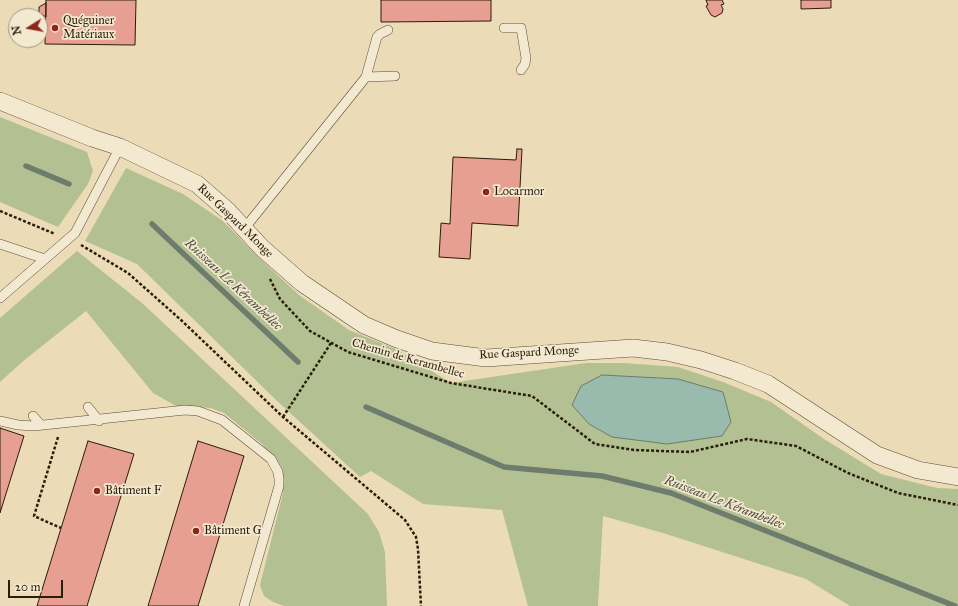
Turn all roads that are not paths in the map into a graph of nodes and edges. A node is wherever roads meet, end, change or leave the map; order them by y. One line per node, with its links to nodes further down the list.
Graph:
1 (504, 28): 3 (lane)
2 (388, 30): 5 (lane)
3 (522, 70)
4 (395, 76): 5 (lane)
5 (366, 77): 8 (lane)
6 (0, 101): 7 (street, Rue Gaspard Monge)
7 (120, 147): 8 (street, Rue Gaspard Monge); 10 (lane)
8 (244, 228): 17 (street, Rue Gaspard Monge)
9 (0, 244): 10 (lane)
10 (45, 259): 11 (lane)
11 (0, 298)
12 (88, 407): 14 (lane)
13 (33, 416): 16 (lane)
14 (99, 420): 16 (lane); 18 (lane)
15 (0, 421): 16 (lane)
16 (41, 425)
17 (958, 477)
18 (244, 606)

